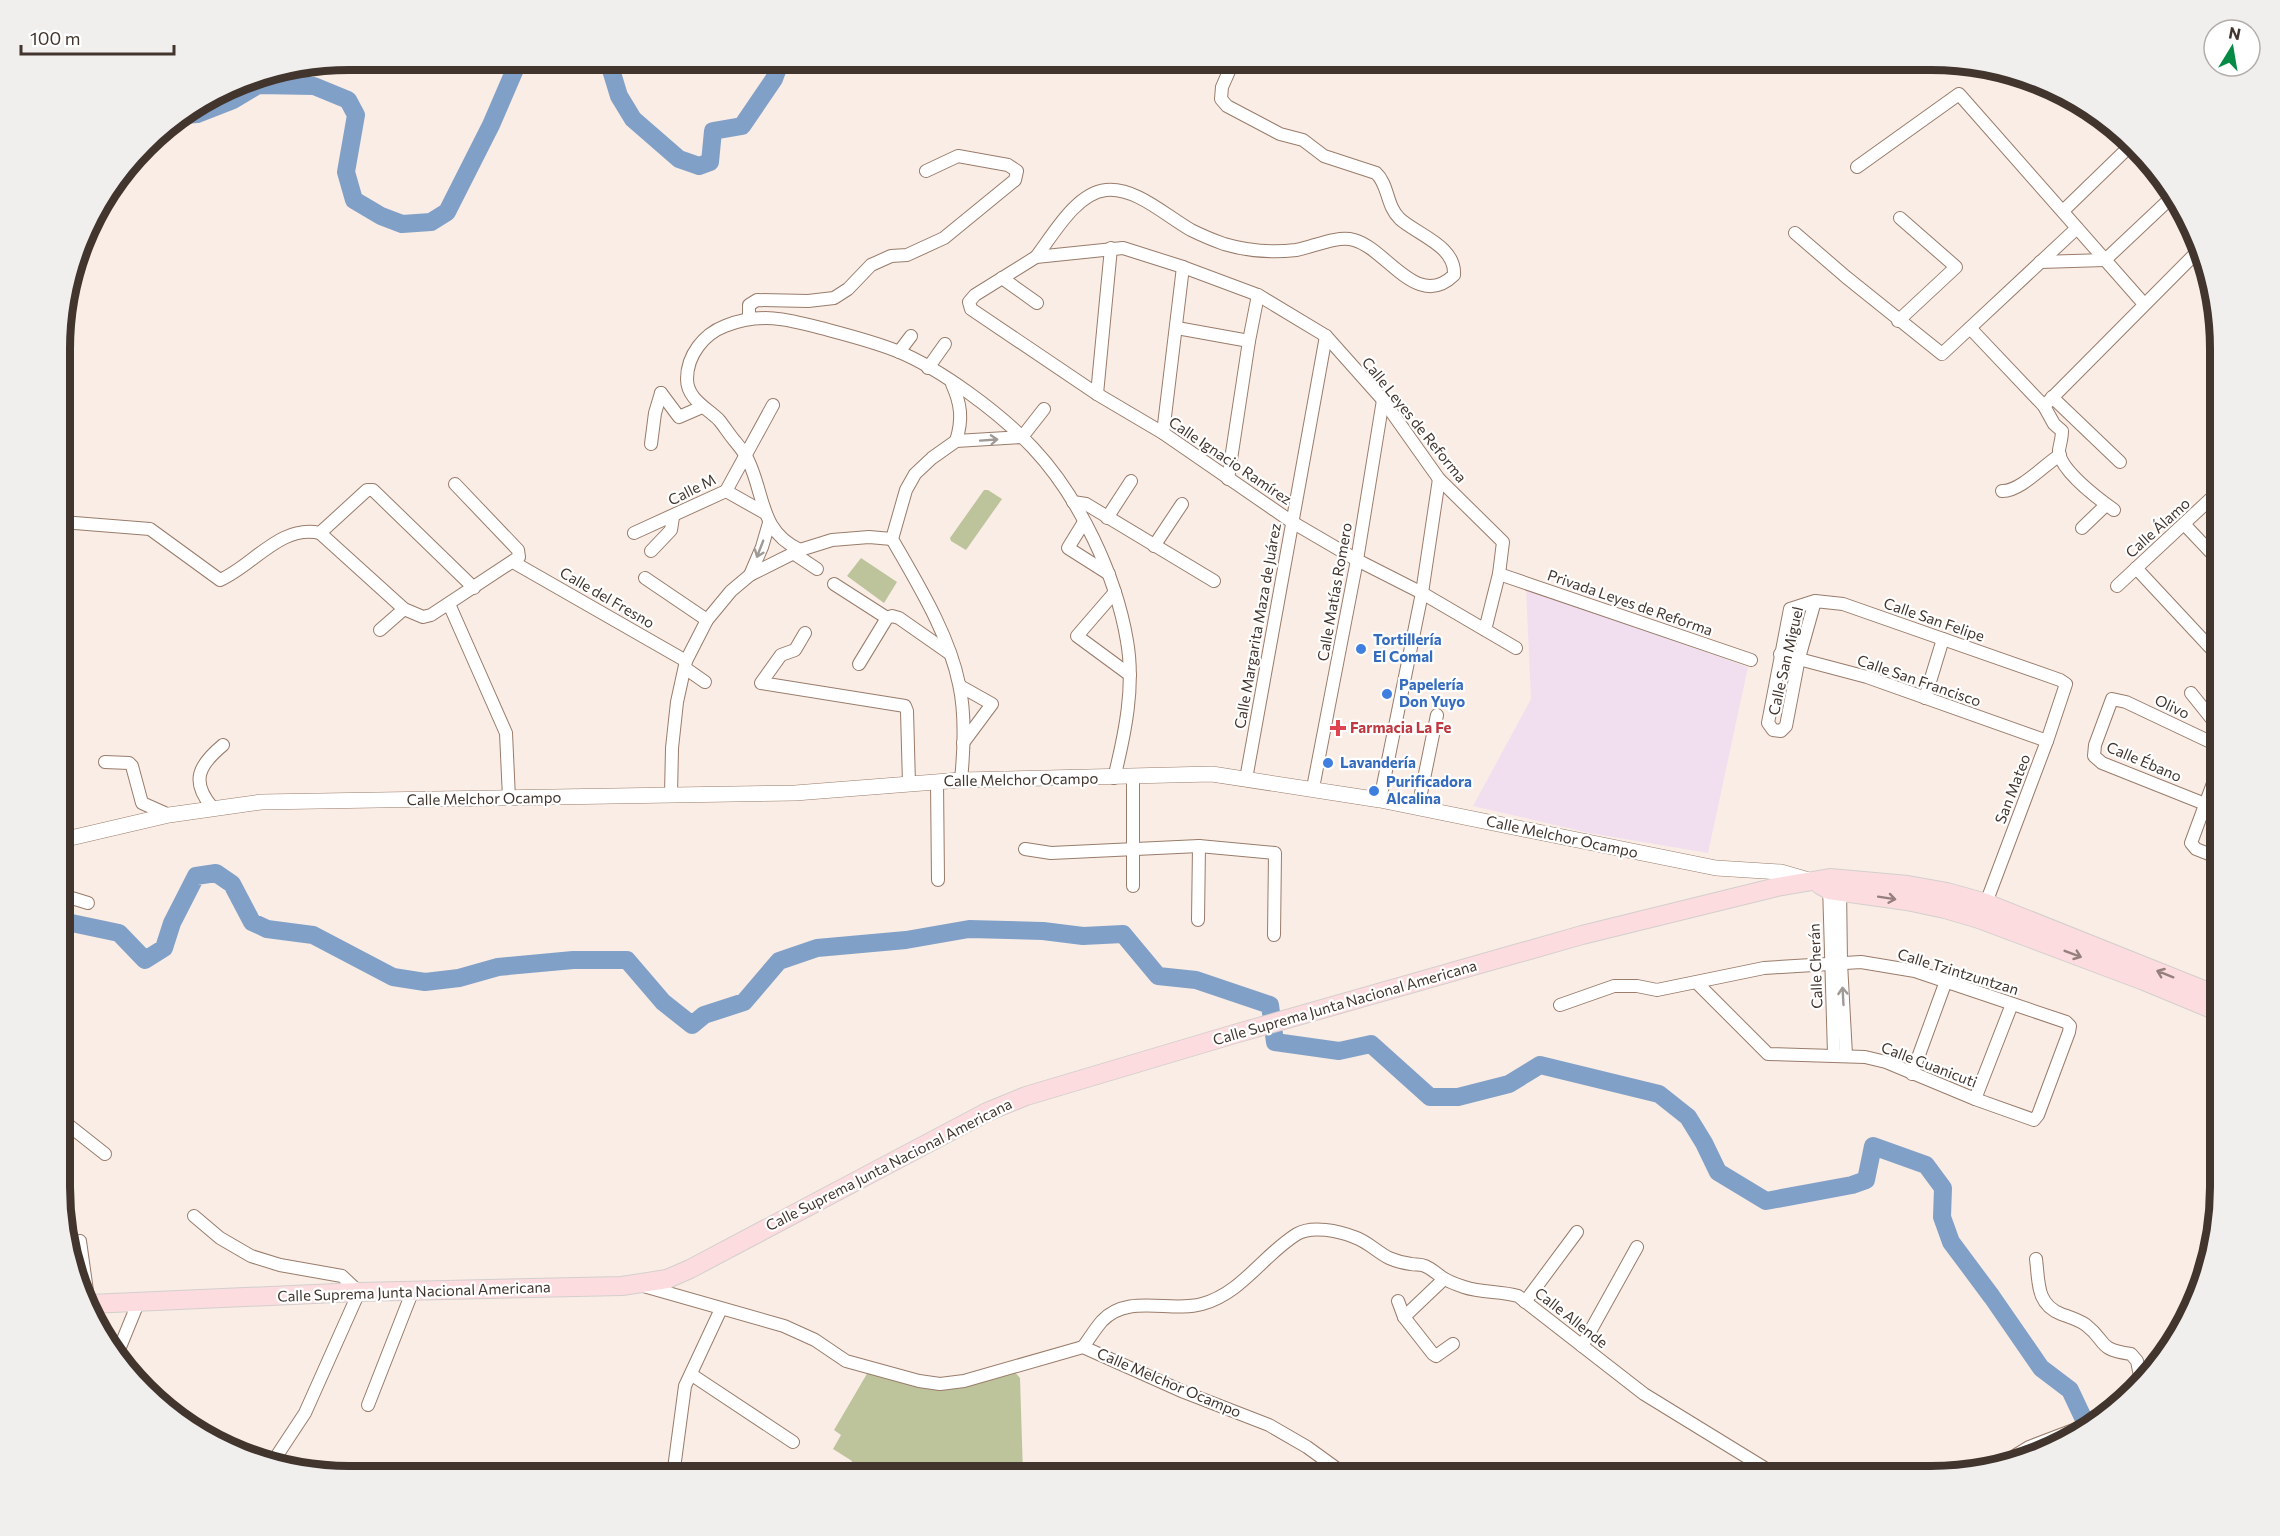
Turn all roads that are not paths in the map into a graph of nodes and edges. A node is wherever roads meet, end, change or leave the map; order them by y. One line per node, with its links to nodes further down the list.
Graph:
1 (1230, 70): 12 (street)
2 (2125, 150): 6 (street)
3 (1857, 167): 6 (street)
4 (926, 171): 21 (street)
5 (2167, 202): 13 (street)
6 (2062, 211): 8 (street)
7 (1900, 218): 22 (street)
8 (2077, 228): 13 (street); 14 (street)
9 (1794, 233): 22 (street)
10 (1111, 248): 12 (street, Calle Leyes de Reforma); 15 (street, Calle Leyes de Reforma); 32 (street)
11 (2193, 256): 20 (street)
12 (1036, 257): 16 (street, Calle Leyes de Reforma)
13 (2105, 260): 14 (street); 20 (street)
14 (2040, 262): 24 (street)
15 (1182, 267): 17 (street, Calle Leyes de Reforma); 23 (street)
16 (1002, 278): 18 (street, Calle Leyes de Reforma); 19 (street)
17 (1258, 295): 26 (street, Calle Leyes de Reforma); 27 (street)
18 (969, 302): 32 (street, Calle Ignacio Ramírez)
19 (1037, 303)
20 (2144, 304): 34 (street)
21 (749, 319): 29 (street); 36 (street)
22 (1898, 321): 24 (street)
23 (1176, 328): 27 (street); 38 (street)
24 (1970, 328): 34 (street)
25 (910, 336): 29 (street)
26 (1326, 336): 33 (street, Calle Leyes de Reforma); 58 (street, Calle Margarita Maza de Juárez)
27 (1249, 341): 45 (street)
28 (945, 344): 30 (street)
29 (899, 352): 30 (street)
30 (928, 368): 31 (street)
31 (952, 382): 39 (street); 40 (street)
32 (1097, 394): 38 (street, Calle Ignacio Ramírez)
33 (1383, 400): 46 (street, Calle Leyes de Reforma); 69 (street, Calle Matías Romero)
34 (2048, 401): 43 (street); 44 (street)
35 (773, 405): 42 (street, Calle M)
36 (702, 407): 41 (street); 42 (street)
37 (1044, 409): 39 (street)
38 (1163, 433): 45 (street, Calle Ignacio Ramírez)
39 (1022, 437): 40 (street, one-way to 39); 52 (street)
40 (956, 441): 64 (street)
41 (651, 444)
42 (745, 455): 49 (street, Calle M); 55 (street)
43 (2060, 455): 50 (street); 61 (street)
44 (2120, 462)
45 (1228, 479): 58 (street, Calle Ignacio Ramírez)
46 (1439, 479): 74 (street, Calle Leyes de Reforma); 82 (street)
47 (1131, 481): 56 (street)
48 (455, 484): 70 (street)
49 (726, 491): 54 (street, Calle M); 55 (street)
50 (2002, 491)
51 (2210, 500): 60 (street, Calle Álamo)
52 (1072, 502): 56 (street); 57 (street)
53 (1182, 504): 65 (street)
54 (674, 517): 63 (street, Calle M); 66 (street)
55 (767, 518): 68 (street); 75 (street, one-way to 75)
56 (1107, 518): 65 (street)
57 (1084, 522): 73 (street); 73 (street)
58 (1292, 522): 69 (street, Calle Ignacio Ramírez); 116 (street, Calle Margarita Maza de Juárez)
59 (70, 523): 62 (street)
60 (2184, 524): 67 (street); 72 (street, Calle Álamo)
61 (2082, 528)
62 (320, 533): 80 (street); 85 (street)
63 (634, 533)
64 (892, 539): 68 (street); 94 (street)
65 (1154, 546): 77 (street)
66 (651, 551)
67 (2210, 551)
68 (797, 552): 71 (street); 75 (street)
69 (1357, 560): 82 (street, Calle Ignacio Ramírez); 120 (street, Calle Matías Romero)
70 (513, 562): 80 (street); 98 (street, Calle del Fresno)
71 (818, 568)
72 (2136, 568): 79 (street, Calle Álamo); 92 (street)
73 (1109, 574): 81 (street)
74 (1499, 574): 89 (street); 97 (street, Privada Leyes de Reforma)
75 (750, 575): 87 (street)
76 (645, 578): 87 (street)
77 (1215, 581)
78 (834, 584): 86 (street)
79 (2117, 586)
80 (474, 588): 84 (street)
81 (1115, 592): 100 (street); 100 (street)
82 (1422, 593): 89 (street, Calle Ignacio Ramírez); 124 (street)
83 (1815, 601): 91 (street, Calle San Felipe); 95 (street, Calle San Felipe); 96 (street, Calle San Miguel)
84 (449, 604): 85 (street); 123 (street)
85 (404, 609): 88 (street)
86 (887, 618): 94 (street); 99 (street)
87 (707, 620): 98 (street)
88 (380, 630)
89 (1485, 630): 93 (street, Calle Ignacio Ramírez)
90 (803, 638): 119 (street)
91 (1943, 639): 102 (street, Calle San Felipe); 105 (street)
92 (2210, 647)
93 (1516, 648)
94 (951, 654): 103 (street)
95 (1780, 654): 96 (street, Calle San Francisco); 96 (street, Calle San Miguel)
96 (1800, 658): 105 (street, Calle San Francisco)
97 (1751, 660)
98 (686, 664): 101 (street, Calle del Fresno); 122 (street)
99 (859, 664)
100 (1130, 675): 115 (street)
101 (705, 682)
102 (2066, 684): 109 (street, San Mateo)
103 (960, 686): 111 (street); 111 (street)
104 (2191, 693): 108 (street)
105 (1925, 698): 109 (street, Calle San Francisco)
106 (2112, 699): 110 (street, Olivo); 125 (street, Calle Ébano)
107 (1437, 715): 127 (street)
108 (2210, 717)
109 (2047, 741): 139 (street, San Mateo)
110 (2210, 742)
111 (963, 743): 117 (street)
112 (223, 745): 126 (street)
113 (105, 762): 128 (street)
114 (1133, 777): 115 (street, Calle Melchor Ocampo); 116 (street, Calle Melchor Ocampo); 132 (street)
115 (1114, 778): 117 (street, Calle Melchor Ocampo)
116 (1246, 779): 120 (street, Calle Melchor Ocampo)
117 (961, 780): 118 (street, Calle Melchor Ocampo)
118 (937, 782): 119 (street, Calle Melchor Ocampo); 134 (street)
119 (909, 784): 122 (street, Calle Melchor Ocampo)
120 (1313, 788): 124 (street, Calle Melchor Ocampo)
121 (2210, 792): 125 (street)
122 (671, 795): 123 (street, Calle Melchor Ocampo)
123 (509, 798): 126 (street, Calle Melchor Ocampo)
124 (1380, 800): 127 (street, Calle Melchor Ocampo)
125 (2205, 804): 133 (street)
126 (212, 807): 128 (street, Calle Melchor Ocampo)
127 (1418, 808): 135 (street, Calle Melchor Ocampo)
128 (169, 815): 129 (street, Calle Melchor Ocampo)
129 (70, 838)
130 (1200, 846): 132 (street); 140 (street); 141 (street)
131 (1025, 849): 132 (street)
132 (1133, 849): 136 (street)
133 (2210, 854)
134 (938, 880)
135 (1828, 883): 139 (main road, Calle Suprema Junta Nacional Americana); 142 (street, Calle Cherán); 148 (main road, Calle Suprema Junta Nacional Americana, one-way to 148); 162 (main road, Calle Suprema Junta Nacional Americana)
136 (1133, 886)
137 (70, 897): 138 (street)
138 (88, 903)
139 (1986, 903): 145 (main road, Calle Suprema Junta Nacional Americana, one-way to 139)
140 (1198, 920)
141 (1274, 935)
142 (1835, 963): 143 (street, Calle Tzintzuntzan); 144 (street, Calle Tzintzuntzan); 149 (street, Calle Cherán)
143 (1946, 981): 146 (street, Calle Tzintzuntzan); 150 (street)
144 (1696, 982): 147 (street, Calle Tzintzuntzan); 149 (street, Calle Cuanicuti)
145 (2210, 992)
146 (2012, 1004): 151 (street); 152 (street, Calle Tzintzuntzan)
147 (1560, 1005)
148 (2210, 1008)
149 (1840, 1054): 150 (street, Calle Cuanicuti)
150 (1912, 1074): 151 (street, Calle Cuanicuti)
151 (1975, 1099): 152 (street, Calle Cuanicuti)
152 (2034, 1120)
153 (70, 1126): 154 (street)
154 (105, 1154)
155 (194, 1216): 164 (street)
156 (1577, 1232): 166 (street)
157 (80, 1241): 160 (street)
158 (1636, 1247): 173 (street)
159 (2036, 1259): 175 (street)
160 (85, 1275)
161 (1444, 1279): 166 (street, Calle Allende); 170 (street); 174 (street, Calle Allende)
162 (638, 1285): 163 (main road, Calle Suprema Junta Nacional Americana); 169 (street, Calle Melchor Ocampo)
163 (413, 1290): 164 (main road, Calle Suprema Junta Nacional Americana); 177 (street)
164 (359, 1292): 167 (main road, Calle Suprema Junta Nacional Americana); 179 (street)
165 (1398, 1301): 170 (street)
166 (1525, 1302): 173 (street, Calle Allende)
167 (138, 1303): 168 (main road, Calle Suprema Junta Nacional Americana); 172 (street)
168 (96, 1304)
169 (721, 1309): 174 (street, Calle Melchor Ocampo); 176 (street)
170 (1404, 1317): 171 (street)
171 (1453, 1344)
172 (121, 1346)
173 (1582, 1346): 182 (street, Calle Allende)
174 (1083, 1347): 181 (street, Calle Melchor Ocampo)
175 (2139, 1371)
176 (692, 1375): 178 (street); 180 (street)
177 (368, 1405)
178 (793, 1442)
179 (277, 1456)
180 (674, 1466)
181 (1333, 1466)
182 (1761, 1466)

